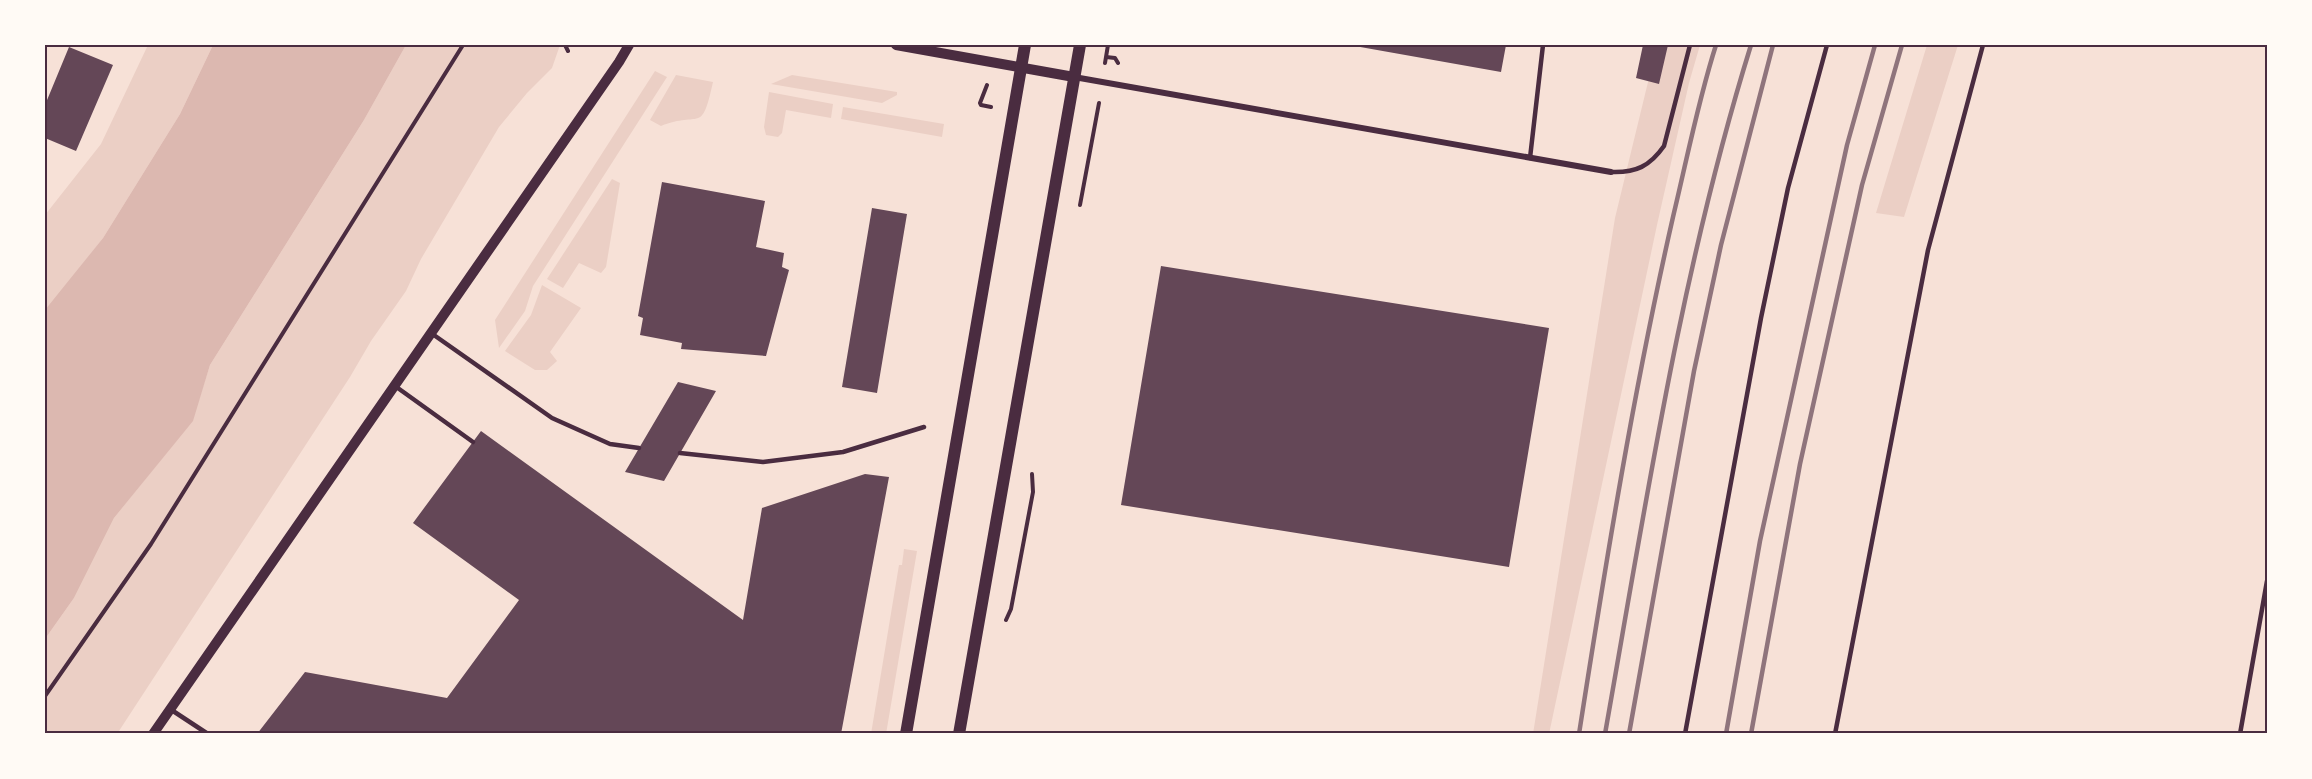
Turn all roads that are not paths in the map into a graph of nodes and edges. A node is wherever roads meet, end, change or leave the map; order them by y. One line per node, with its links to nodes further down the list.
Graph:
1 (629, 45): 13 (street)
2 (896, 45): 9 (street)
3 (1025, 45): 9 (main road)
4 (1080, 45): 10 (main road)
5 (1543, 45): 11 (lane)
6 (1690, 45): 12 (lane)
7 (1827, 45): 25 (lane)
8 (1983, 45): 26 (lane)
9 (1021, 67): 10 (street); 23 (main road)
10 (1074, 77): 11 (street); 24 (main road)
11 (1530, 158): 12 (street)
12 (1611, 172)
13 (431, 333): 14 (street); 17 (lane)
14 (395, 386): 16 (lane); 20 (street)
15 (924, 427): 18 (lane)
16 (473, 442)
17 (639, 448)
18 (680, 453)
19 (2267, 581): 27 (lane)
20 (170, 709): 21 (street); 22 (lane)
21 (153, 734)
22 (208, 734)
23 (906, 734)
24 (959, 734)
25 (1684, 734)
26 (1834, 734)
27 (2240, 734)

